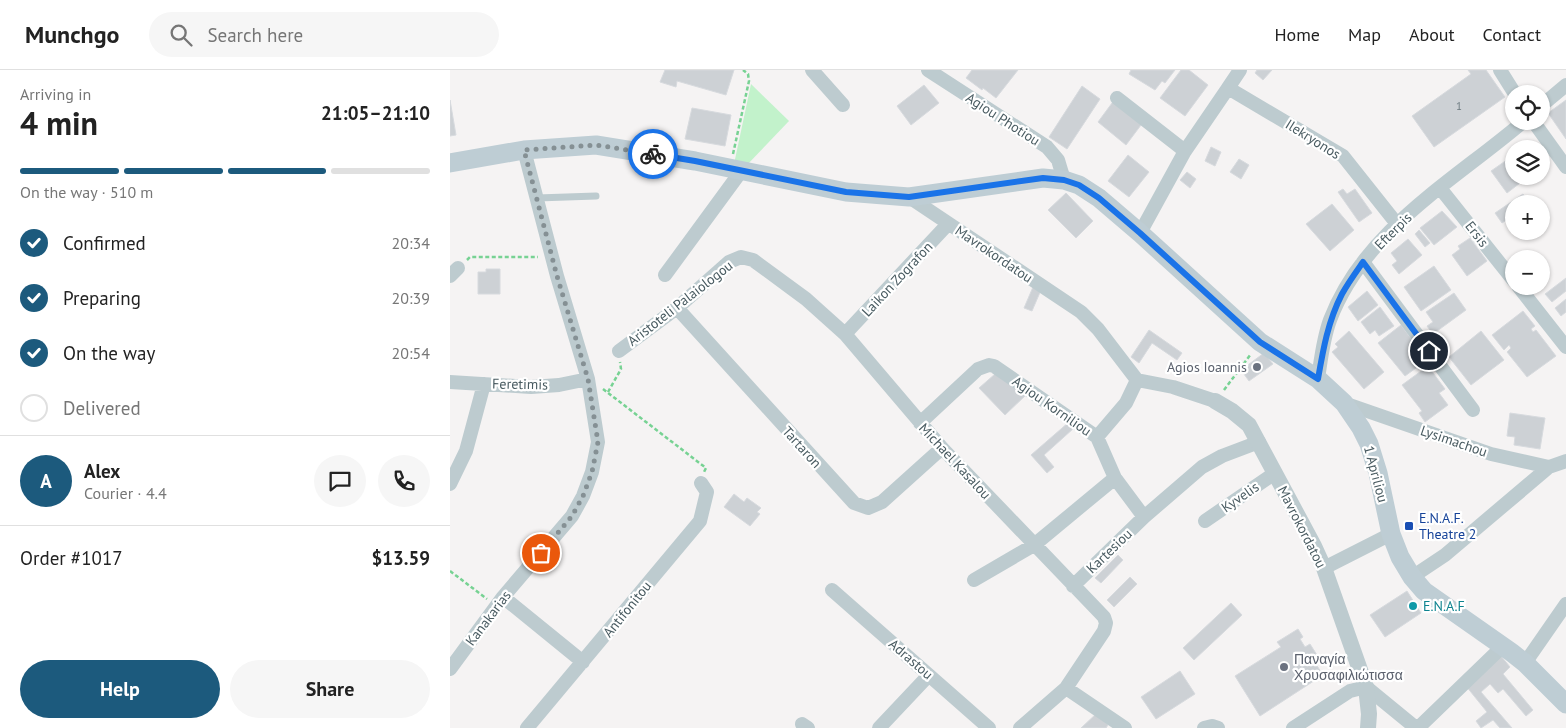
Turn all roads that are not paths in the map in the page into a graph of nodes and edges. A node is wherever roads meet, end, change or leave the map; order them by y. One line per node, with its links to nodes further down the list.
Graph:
1 (812, 70): 10 (street)
2 (1240, 70): 7 (street)
3 (1500, 70): 5 (street)
4 (938, 72): 18 (street, Agiou Photiou)
5 (1509, 85)
6 (1566, 85): 9 (street)
7 (1228, 88): 14 (street); 24 (street, Ilekryonos)
8 (1118, 98): 14 (street)
9 (1550, 98)
10 (843, 104)
11 (1514, 130): 19 (street, Efterpis)
12 (1539, 130): 16 (street)
13 (524, 150): 15 (main road, 1 Apriliou); 17 (main road, 1 Apriliou); 22 (street, Kanakarias)
14 (1185, 151): 25 (street)
15 (450, 163)
16 (1566, 167)
17 (736, 169): 21 (main road, 1 Apriliou); 29 (street)
18 (1064, 180): 21 (main road, 1 Apriliou); 25 (main road, 1 Apriliou)
19 (1440, 188): 24 (street, Efterpis); 28 (street, Ersis)
20 (596, 196): 22 (lane)
21 (909, 197): 23 (street, Mavrokordatou)
22 (537, 198): 35 (street, Kanakarias)
23 (948, 224): 32 (street, Laikon Zografon); 37 (street, Mavrokordatou)
24 (1397, 224): 27 (street, Efterpis)
25 (1140, 233): 36 (main road, 1 Apriliou)
26 (741, 257): 31 (street, Aristoteli Palaiologou); 32 (street, Michael Kasalou)
27 (1363, 262): 36 (street, Efterpis); 42 (street)
28 (1505, 270)
29 (665, 275)
30 (1525, 295): 33 (street)
31 (677, 308): 34 (street, Aristoteli Palaiologou); 46 (street, Tartaron)
32 (845, 334): 43 (street, Michael Kasalou)
33 (1566, 347)
34 (619, 351)
35 (588, 379): 39 (street, Feretimis); 62 (street, Kanakarias)
36 (1318, 379): 41 (main road, 1 Apriliou)
37 (1137, 380): 40 (street, Mavrokordatou); 44 (street)
38 (450, 382): 39 (street, Feretimis)
39 (484, 384): 52 (street)
40 (1215, 401): 45 (street, Mavrokordatou)
41 (1344, 403): 48 (street, Lysimachou); 55 (main road, 1 Apriliou)
42 (1474, 410)
43 (920, 423): 44 (street, Agiou Korniliou); 46 (street, Michael Kasalou)
44 (1097, 437): 50 (street, Agiou Korniliou)
45 (1259, 442): 49 (street, Mavrokordatou); 53 (street, Kartesiou)
46 (942, 448): 56 (street, Michael Kasalou)
47 (1566, 462): 48 (street, Lysimachou)
48 (1549, 467): 58 (street)
49 (1275, 473): 54 (street, Kyvelis); 57 (street, Mavrokordatou)
50 (1115, 478): 53 (street, Agiou Korniliou); 56 (street)
51 (701, 483): 65 (street, Antifonitou)
52 (450, 484)
53 (1144, 517): 60 (street, Kartesiou)
54 (1205, 521)
55 (1390, 534): 57 (street); 58 (main road, 1 Apriliou)
56 (1034, 545): 59 (street); 60 (street, Michael Kasalou)
57 (1324, 568): 69 (street, Mavrokordatou)
58 (1412, 577): 64 (main road, 1 Apriliou)
59 (974, 580)
60 (1073, 586): 70 (street, Michael Kasalou)
61 (832, 590): 68 (street, Adrastou)
62 (500, 601): 65 (street); 67 (street, Kanakarias)
63 (1566, 604): 66 (street)
64 (1503, 646): 66 (main road, 1 Apriliou); 81 (street)
65 (583, 662): 72 (street, Antifonitou)
66 (1525, 663): 71 (main road, 1 Apriliou)
67 (450, 669)
68 (929, 675): 73 (street); 74 (street, Adrastou)
69 (1366, 687): 79 (street); 80 (street, Mavrokordatou); 81 (street)
70 (1066, 688): 75 (street); 76 (street)
71 (1566, 704)
72 (527, 728)
73 (879, 728)
74 (990, 728)
75 (1020, 728)
76 (1125, 728)
77 (1204, 728): 78 (street)
78 (1218, 728)
79 (1293, 728)
80 (1368, 728)
81 (1417, 728)

